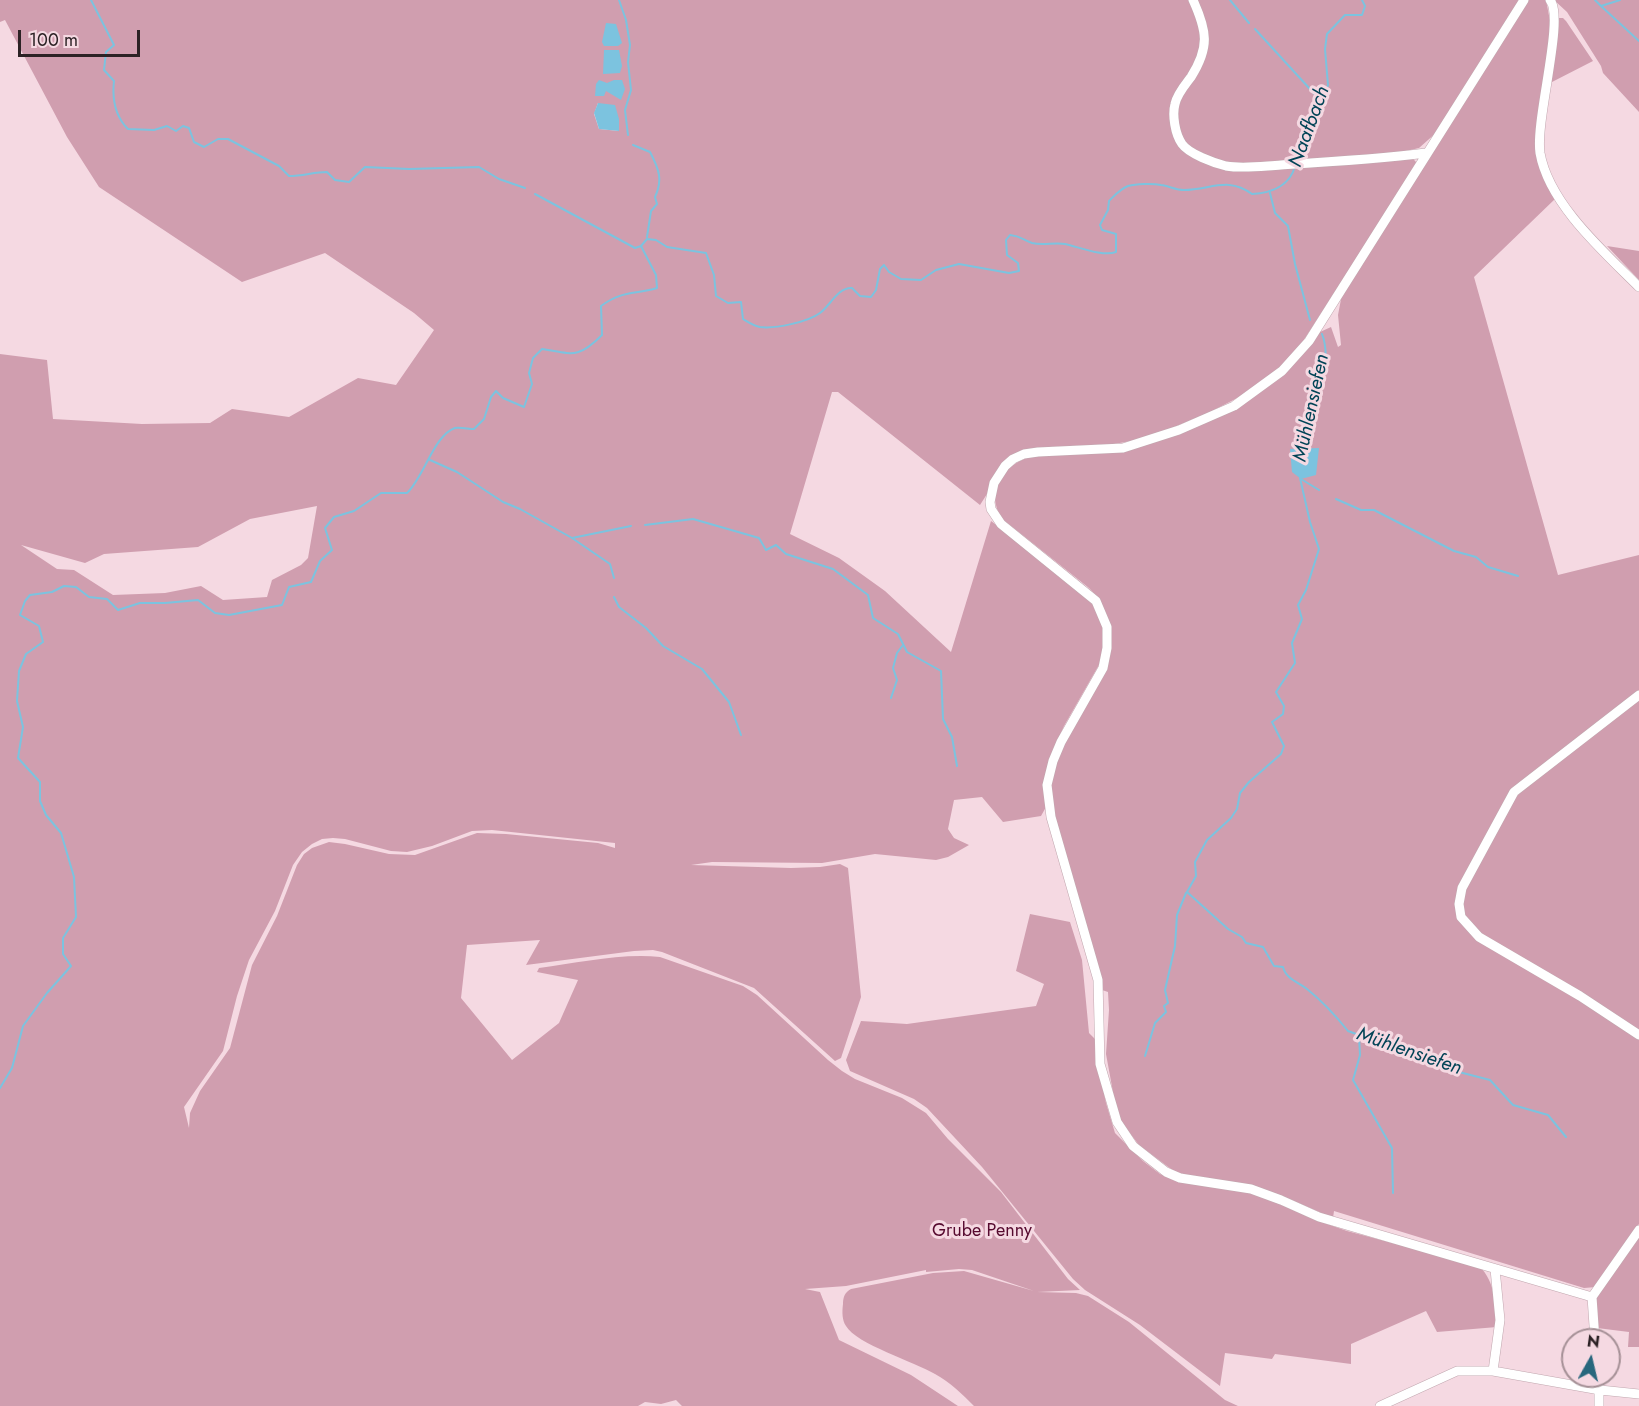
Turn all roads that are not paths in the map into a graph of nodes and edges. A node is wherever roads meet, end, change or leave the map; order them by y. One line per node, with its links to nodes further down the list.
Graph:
1 (1193, 0): 4 (street)
2 (1524, 0): 4 (street)
3 (1550, 0): 5 (street)
4 (1426, 153): 9 (street)
5 (1639, 287)
6 (1639, 694): 7 (street)
7 (1639, 1035)
8 (1639, 1230): 10 (street)
9 (1495, 1269): 10 (street); 12 (street)
10 (1592, 1297): 11 (street)
11 (1594, 1328)
12 (1493, 1371): 13 (street); 15 (street)
13 (1600, 1390): 14 (street); 16 (street)
14 (1639, 1394)
15 (1380, 1406)
16 (1599, 1406)

